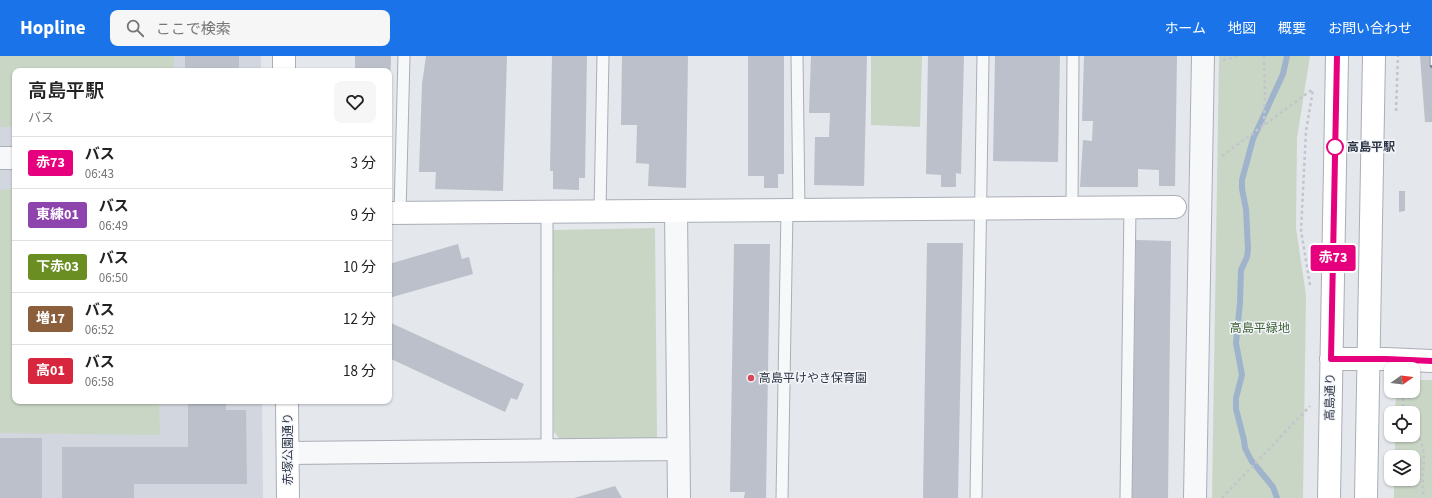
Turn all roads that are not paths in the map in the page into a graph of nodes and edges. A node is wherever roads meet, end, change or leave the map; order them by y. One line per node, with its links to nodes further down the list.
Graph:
1 (284, 56): 10 (street)
2 (404, 56): 21 (lane)
3 (603, 56): 20 (lane)
4 (797, 56): 17 (lane)
5 (983, 56): 15 (lane)
6 (1073, 56): 16 (lane)
7 (1203, 56): 14 (street)
8 (1337, 56): 22 (street, 高島通り)
9 (1374, 56): 23 (street)
10 (284, 68)
11 (0, 158): 12 (street)
12 (12, 158)
13 (1130, 207): 14 (street); 16 (street); 33 (lane)
14 (1201, 207): 34 (street)
15 (981, 208): 16 (street); 17 (street); 32 (lane)
16 (1072, 208)
17 (793, 210): 18 (street); 31 (lane)
18 (676, 211): 20 (street); 26 (street)
19 (547, 212): 20 (street); 21 (street); 27 (lane)
20 (600, 212)
21 (394, 213)
22 (1331, 359): 23 (street); 35 (street, 高島通り)
23 (1369, 360): 24 (street); 36 (street)
24 (1432, 361)
25 (288, 404): 28 (street, 赤塚公園通り)
26 (678, 450): 27 (street); 30 (street)
27 (547, 451): 28 (street)
28 (288, 453): 29 (street, 赤塚公園通り)
29 (288, 498)
30 (679, 498)
31 (782, 498)
32 (976, 498)
33 (1126, 498)
34 (1195, 498)
35 (1329, 498)
36 (1366, 498)

